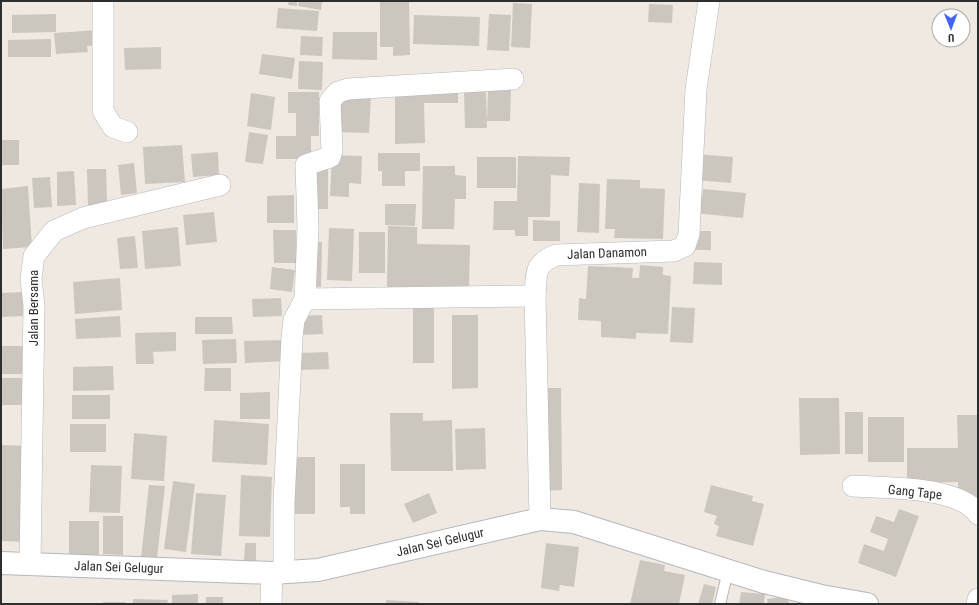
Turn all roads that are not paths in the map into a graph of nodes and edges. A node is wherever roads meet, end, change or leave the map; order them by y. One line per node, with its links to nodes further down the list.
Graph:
1 (103, 1): 4 (street)
2 (709, 1): 6 (street, Jalan Danamon)
3 (513, 79): 7 (street)
4 (127, 132)
5 (220, 186): 12 (street, Jalan Bersama)
6 (535, 296): 7 (street); 10 (street, Jalan Danamon)
7 (305, 299): 14 (street)
8 (853, 486): 9 (street, Gang Tape)
9 (977, 510)
10 (540, 520): 13 (main road, Jalan Sei Gelugur); 14 (main road, Jalan Sei Gelugur)
11 (1, 563): 12 (main road, Jalan Sei Gelugur)
12 (30, 564): 14 (main road, Jalan Sei Gelugur)
13 (728, 571): 17 (lane); 18 (main road, Jalan Sei Gelugur)
14 (278, 572): 16 (street)
15 (978, 599): 19 (street)
16 (271, 604)
17 (720, 604)
18 (867, 604)
19 (977, 604)

